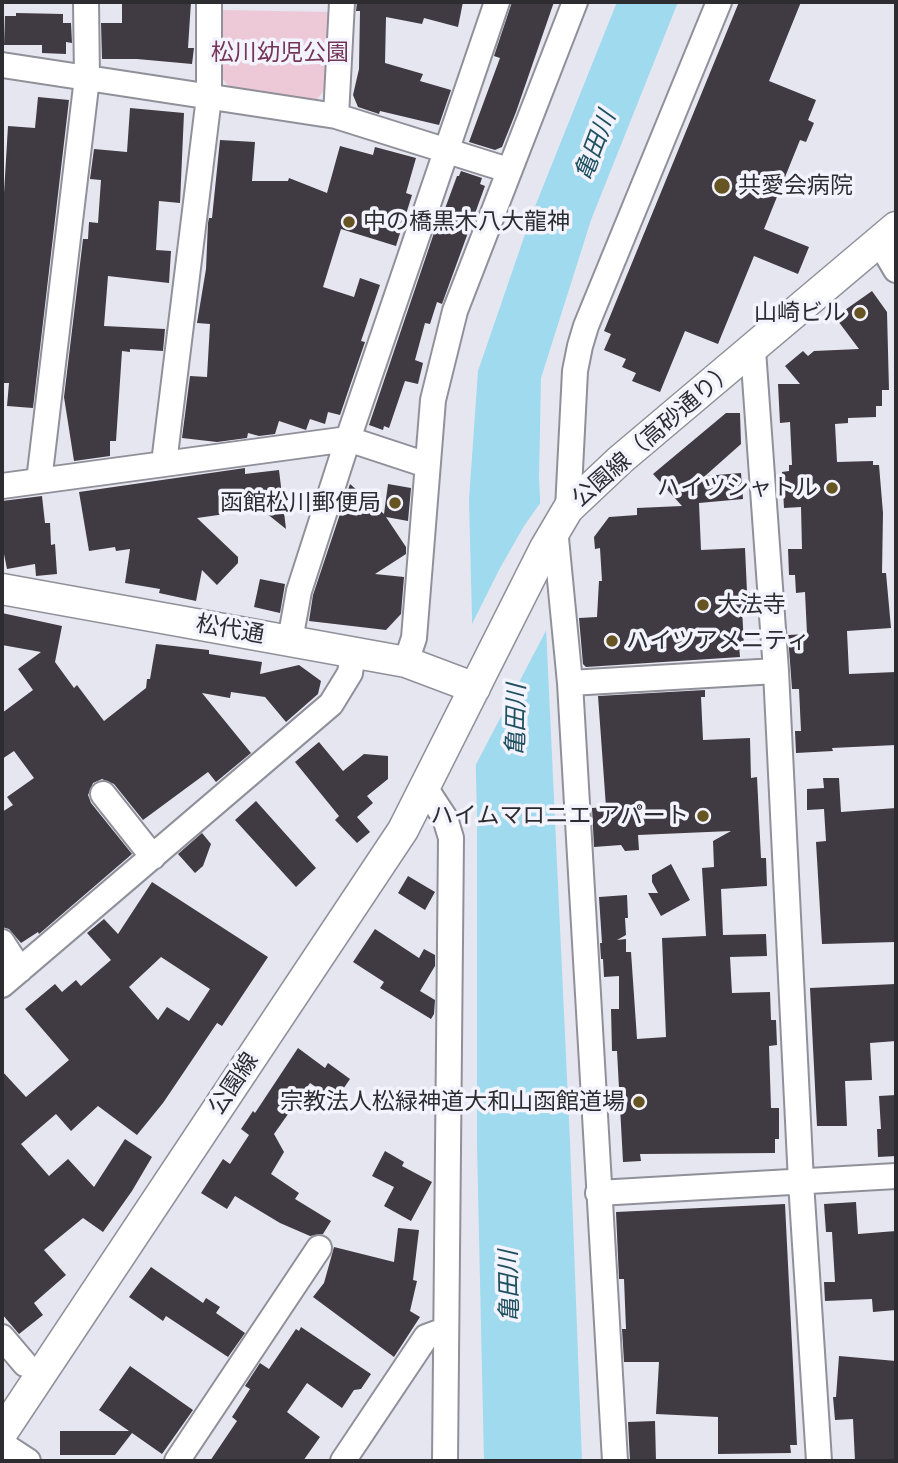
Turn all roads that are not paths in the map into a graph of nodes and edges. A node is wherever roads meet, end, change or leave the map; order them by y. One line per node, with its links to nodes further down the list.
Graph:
1 (86, 2): 8 (street)
2 (209, 2): 9 (street)
3 (342, 2): 10 (street)
4 (497, 2): 11 (street)
5 (575, 2): 12 (street)
6 (719, 2): 21 (street)
7 (4, 72): 8 (street)
8 (87, 78): 9 (street); 19 (street)
9 (209, 97): 10 (street); 17 (street)
10 (336, 116): 11 (street)
11 (447, 149): 12 (street); 16 (street)
12 (508, 170): 18 (street)
13 (888, 235): 14 (street); 15 (street, 公園線（高砂通り）)
14 (896, 270)
15 (753, 350): 21 (street, 公園線（高砂通り）); 26 (street)
16 (348, 439): 17 (street); 18 (street); 23 (street)
17 (164, 463): 19 (street)
18 (426, 465): 25 (street)
19 (38, 481): 20 (street)
20 (2, 486)
21 (556, 528): 27 (street); 28 (street, 公園線（高砂通り）)
22 (2, 589): 23 (street, 松代通)
23 (290, 640): 24 (street, 松代通)
24 (353, 652): 25 (street, 松代通); 32 (street)
25 (406, 662): 28 (street, 松代通)
26 (776, 671): 27 (street); 36 (street)
27 (570, 683): 37 (street)
28 (465, 685): 29 (street, 公園線（高砂通り）)
29 (456, 729): 30 (street, 公園線)
30 (426, 789): 39 (street); 42 (street, 公園線)
31 (103, 794): 32 (street)
32 (153, 857): 34 (street)
33 (2, 942): 34 (street)
34 (11, 978)
35 (896, 1176): 36 (street)
36 (802, 1182): 37 (street); 49 (street)
37 (598, 1193): 48 (street)
38 (319, 1248): 45 (street)
39 (446, 1330): 46 (street); 47 (street)
40 (2, 1337): 41 (street)
41 (25, 1364)
42 (2, 1433)
43 (2, 1444): 44 (street)
44 (28, 1461)
45 (177, 1461)
46 (343, 1461)
47 (445, 1461)
48 (615, 1461)
49 (819, 1461)

